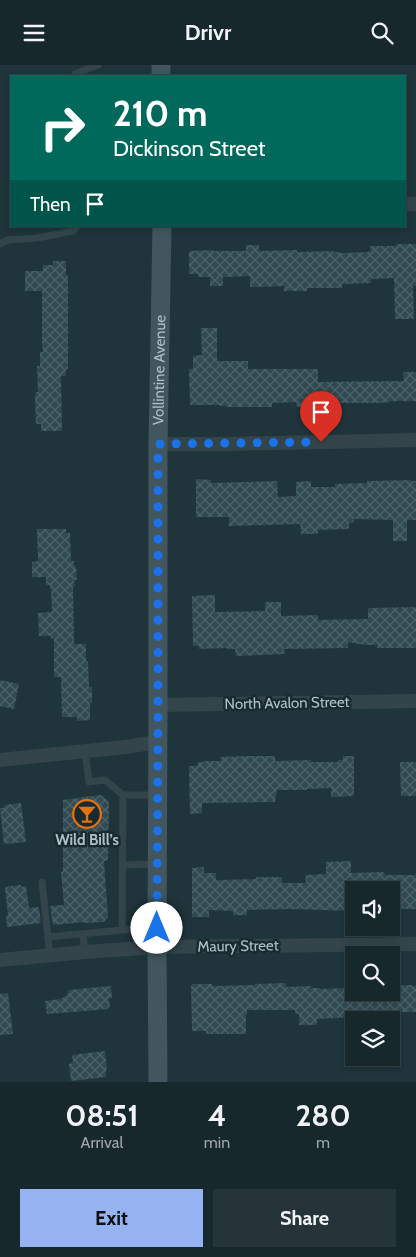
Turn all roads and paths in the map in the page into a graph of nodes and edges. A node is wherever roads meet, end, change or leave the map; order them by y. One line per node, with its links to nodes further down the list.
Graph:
1 (98, 65): 2 (lane)
2 (74, 75)
3 (76, 227): 5 (lane)
4 (162, 227): 7 (street, Vollintine Avenue)
5 (0, 244)
6 (416, 440): 7 (street)
7 (158, 444): 9 (street, Vollintine Avenue)
8 (416, 701): 9 (street, North Avalon Street)
9 (158, 705): 10 (street, Vollintine Avenue)
10 (158, 742): 11 (street); 14 (street, Vollintine Avenue)
11 (84, 751): 12 (street); 13 (lane)
12 (0, 760)
13 (123, 795): 14 (lane); 16 (lane)
14 (158, 795): 15 (street, Vollintine Avenue)
15 (158, 864): 16 (lane); 18 (street, Vollintine Avenue)
16 (122, 865): 19 (lane)
17 (42, 882): 21 (lane)
18 (157, 928): 19 (lane); 23 (street, Vollintine Avenue)
19 (122, 931): 20 (lane)
20 (83, 934): 21 (lane); 24 (lane)
21 (48, 937): 25 (lane)
22 (416, 944): 23 (street, Maury Street)
23 (157, 947): 24 (street, Maury Street); 27 (street, Vollintine Avenue)
24 (85, 952): 25 (street, Maury Street)
25 (50, 956): 26 (street, Maury Street)
26 (0, 960)
27 (158, 1082)

